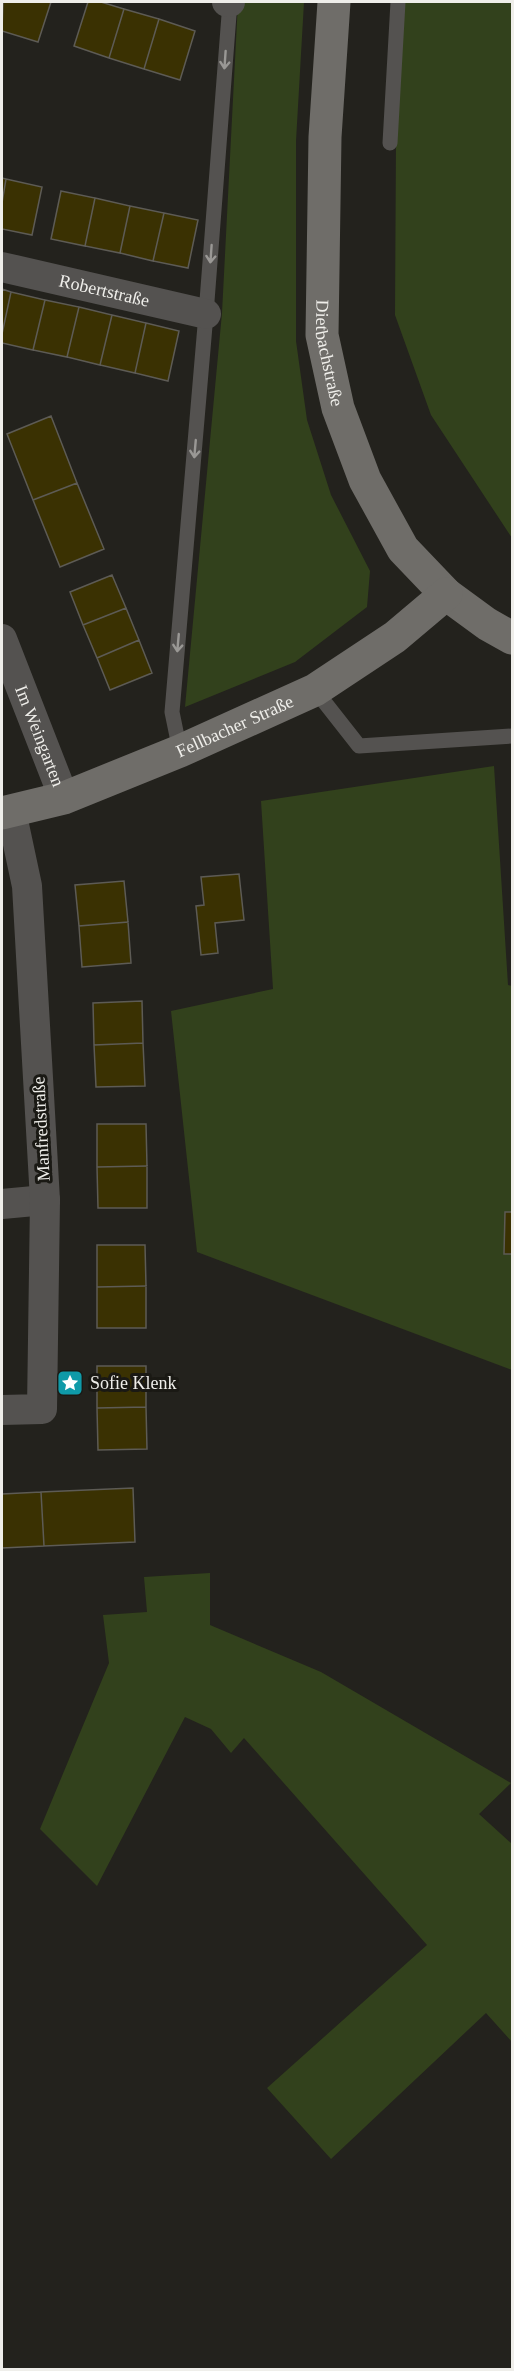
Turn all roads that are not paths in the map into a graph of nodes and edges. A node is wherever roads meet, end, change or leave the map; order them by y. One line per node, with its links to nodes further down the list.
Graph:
1 (229, 2): 6 (lane, one-way to 6)
2 (334, 2): 7 (main road, Dietbachstraße)
3 (398, 2): 4 (lane)
4 (390, 143)
5 (2, 267): 6 (street, Robertstraße)
6 (206, 314): 12 (lane, one-way to 12)
7 (446, 594): 8 (main road, Dietbachstraße); 10 (main road, Fellbacher Straße)
8 (513, 638)
9 (2, 639): 13 (street, Im Weingarten)
10 (315, 690): 11 (lane); 12 (main road, Fellbacher Straße)
11 (513, 736)
12 (180, 751): 13 (main road, Fellbacher Straße)
13 (64, 798): 14 (main road, Fellbacher Straße)
14 (6, 812): 15 (street, Manfredstraße)
15 (45, 1200): 16 (street); 17 (street, Manfredstraße)
16 (2, 1204)
17 (2, 1410)

